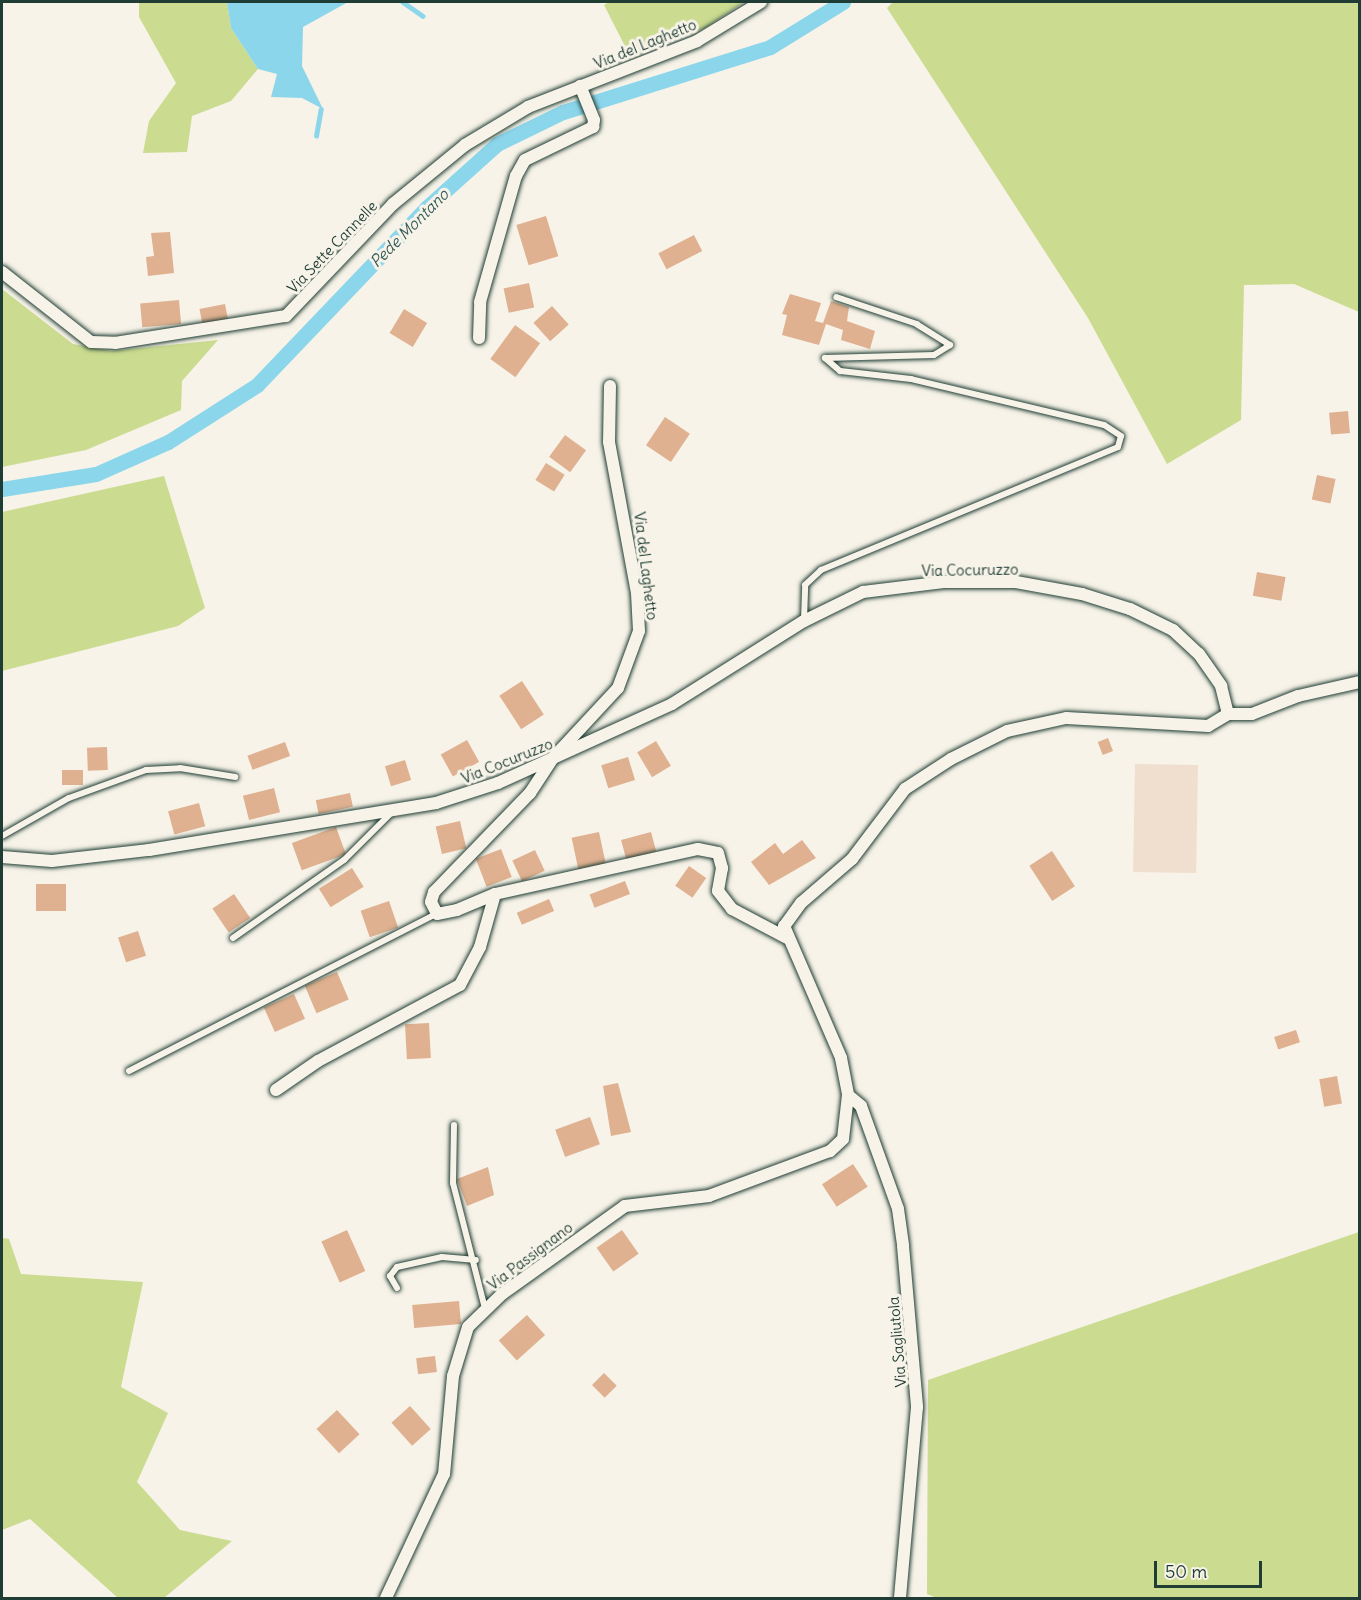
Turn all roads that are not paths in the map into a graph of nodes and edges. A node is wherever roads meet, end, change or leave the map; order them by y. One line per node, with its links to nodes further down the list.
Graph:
1 (761, 2): 2 (street, Via del Laghetto)
2 (578, 89): 3 (street, Via Sette Cannelle); 5 (street)
3 (2, 272)
4 (836, 297): 7 (lane)
5 (479, 338)
6 (610, 386): 10 (street, Via del Laghetto)
7 (804, 621): 9 (street, Via Cocuruzzo); 10 (street, Via Cocuruzzo)
8 (1359, 682): 9 (street)
9 (1228, 714): 18 (street)
10 (553, 758): 12 (street, Via Cocuruzzo); 16 (street)
11 (235, 777): 13 (lane)
12 (390, 814): 14 (street, Via Cocuruzzo); 17 (lane)
13 (2, 836)
14 (2, 857)
15 (495, 894): 16 (street); 18 (street); 20 (street)
16 (437, 914): 19 (lane)
17 (232, 938)
18 (787, 938): 21 (street)
19 (129, 1071)
20 (276, 1090)
21 (848, 1095): 25 (street, Via Passignano); 26 (street, Via Sagliutola)
22 (454, 1125): 23 (lane)
23 (476, 1260): 24 (lane); 25 (lane)
24 (397, 1288)
25 (485, 1310): 27 (street, Via Passignano)
26 (903, 1597)
27 (386, 1599)

